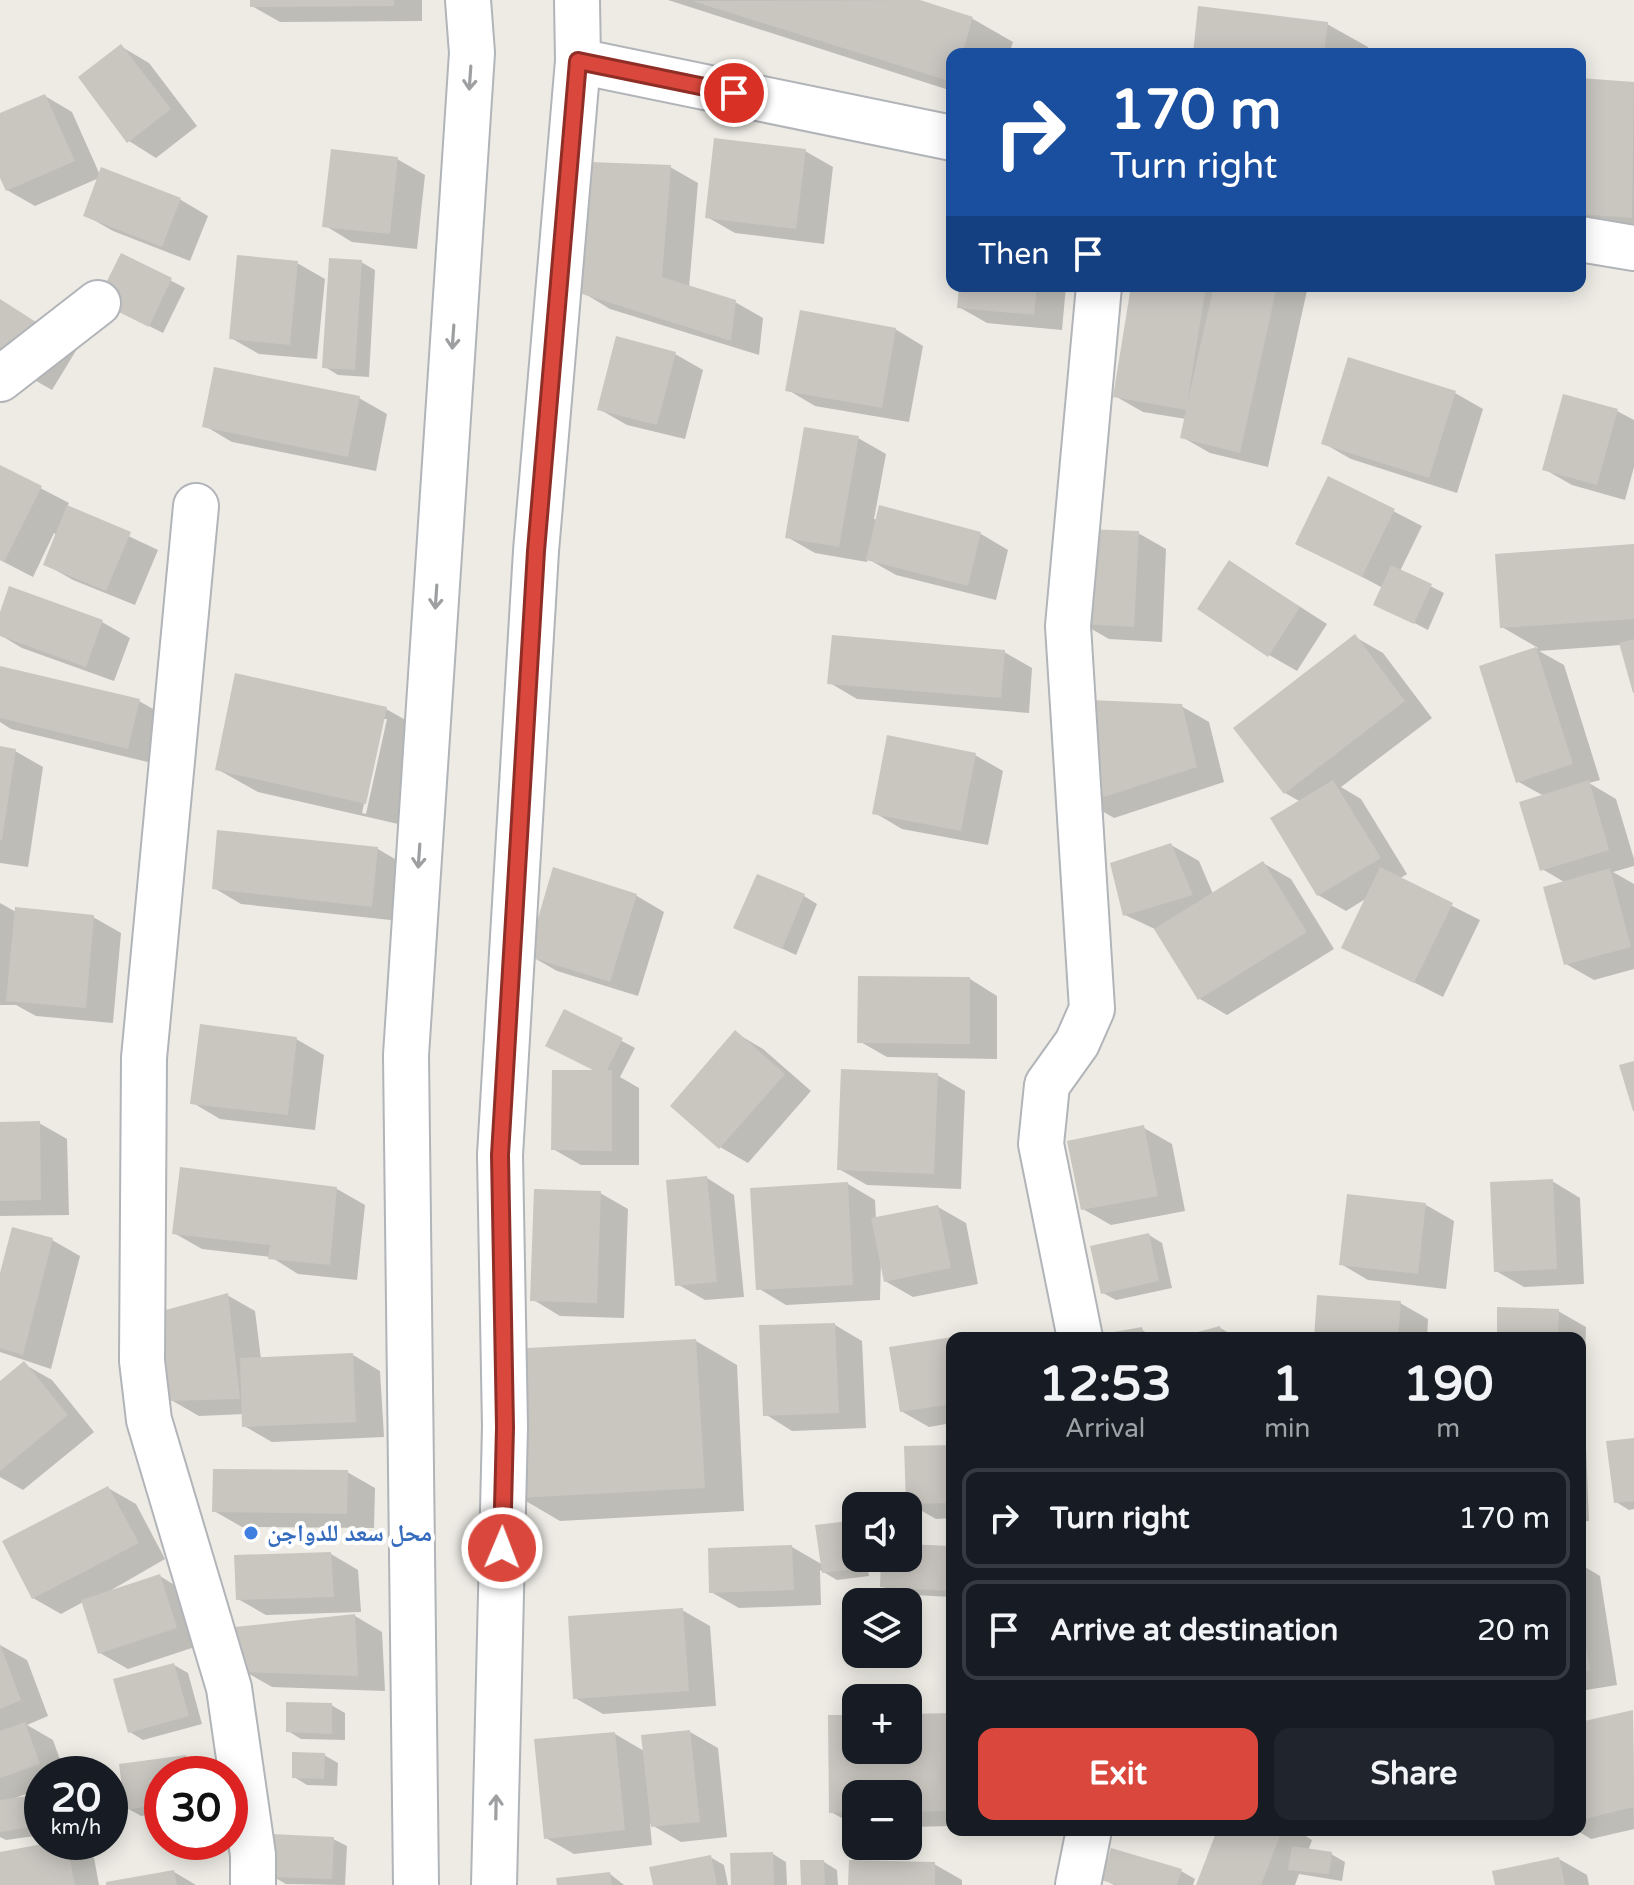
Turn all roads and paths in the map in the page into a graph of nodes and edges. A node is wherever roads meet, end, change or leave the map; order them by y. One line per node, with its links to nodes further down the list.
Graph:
1 (468, 0): 14 (street, one-way to 14)
2 (577, 0): 3 (street)
3 (578, 61): 4 (street); 15 (street, one-way to 3)
4 (946, 137)
5 (1586, 240): 6 (street)
6 (1634, 248)
7 (1098, 292): 11 (street)
8 (98, 303): 9 (street)
9 (0, 379)
10 (196, 506): 13 (street)
11 (1079, 1332)
12 (1088, 1836): 16 (street)
13 (253, 1885)
14 (416, 1885)
15 (494, 1885)
16 (1078, 1885)

